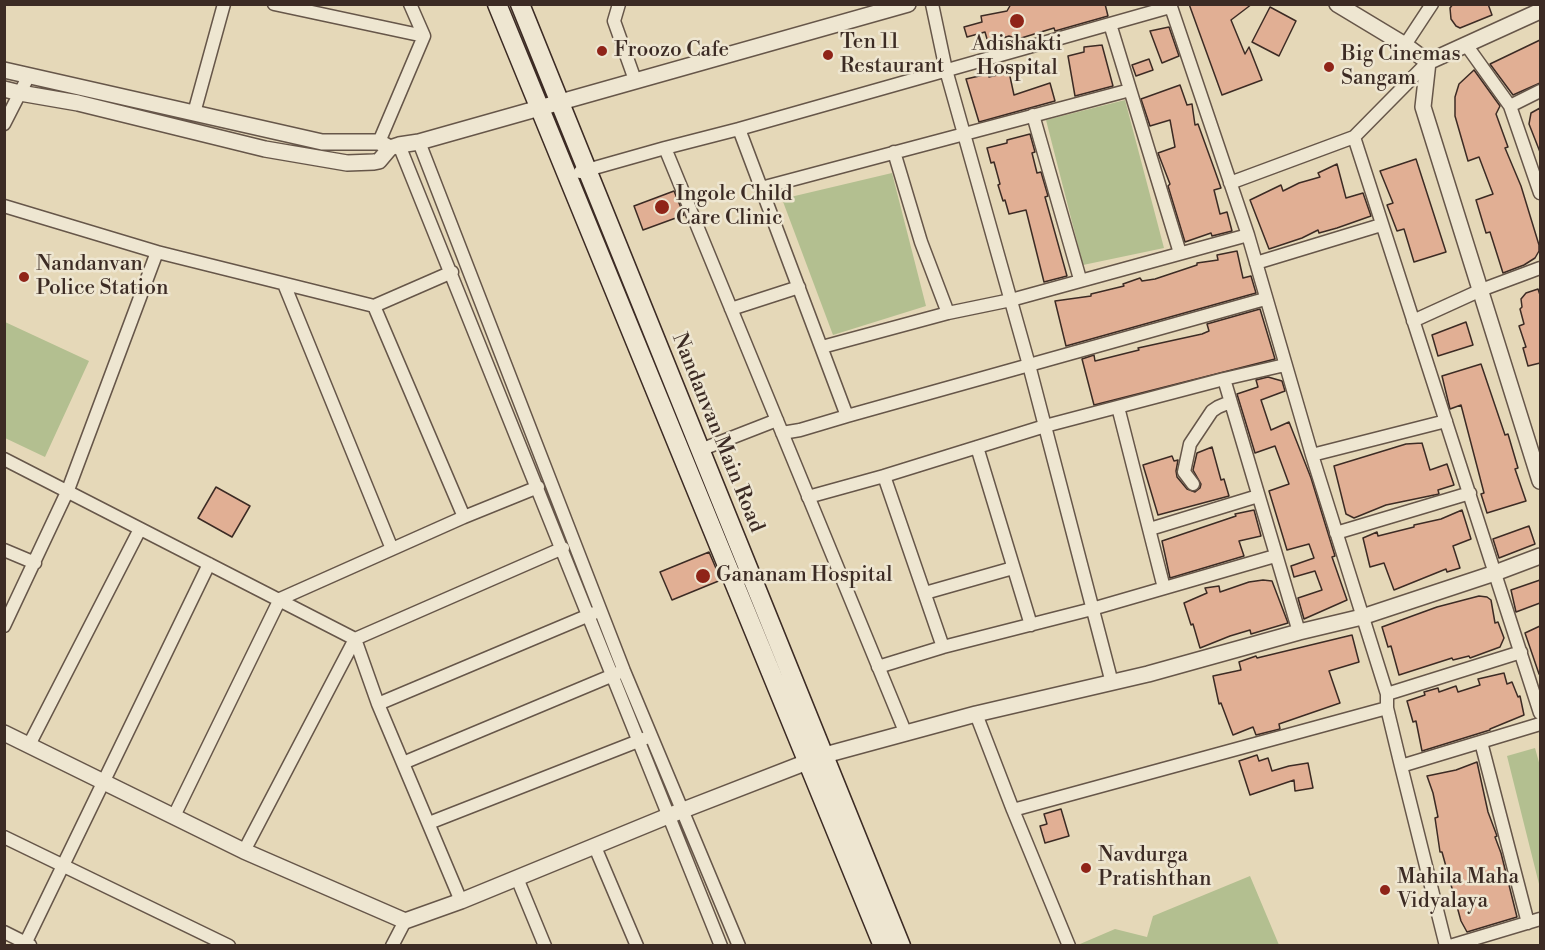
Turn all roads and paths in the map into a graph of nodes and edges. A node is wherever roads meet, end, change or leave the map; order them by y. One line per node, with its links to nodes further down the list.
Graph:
1 (224, 4): 29 (street)
2 (274, 4): 12 (street)
3 (410, 4): 15 (street)
4 (497, 4): 27 (main road)
5 (520, 4): 26 (main road, Nandanvan Main Road)
6 (619, 4): 22 (street)
7 (908, 4): 22 (street)
8 (932, 4): 20 (street)
9 (1337, 4): 16 (street)
10 (1432, 4): 16 (street)
11 (1170, 6): 14 (street); 41 (street)
12 (323, 10): 15 (street)
13 (1540, 11): 17 (street)
14 (1110, 24): 20 (street); 23 (street)
15 (424, 36): 36 (street)
16 (1405, 45): 18 (street)
17 (1467, 45): 18 (street); 28 (street)
18 (1428, 62): 34 (street); 55 (street)
19 (4, 70): 21 (street)
20 (946, 70): 32 (street); 33 (street)
21 (28, 76): 24 (street); 29 (street)
22 (635, 80): 26 (street)
23 (1130, 90): 30 (street); 48 (street)
24 (12, 91): 31 (street); 36 (street)
25 (1540, 92): 28 (street)
26 (559, 101): 27 (street); 39 (main road, Nandanvan Main Road)
27 (539, 106): 35 (street); 40 (main road)
28 (1510, 106): 43 (street)
29 (194, 113): 36 (street)
30 (1033, 115): 33 (street); 52 (street)
31 (4, 124)
32 (739, 129): 37 (street); 42 (street)
33 (964, 132): 38 (street); 57 (street)
34 (1354, 137): 41 (street); 45 (street)
35 (419, 141): 36 (street); 102 (street)
36 (390, 145): 51 (street)
37 (665, 148): 39 (street); 59 (street)
38 (894, 152): 42 (street); 60 (street)
39 (586, 170): 40 (street); 74 (main road, Nandanvan Main Road)
40 (567, 176): 127 (main road)
41 (1230, 183): 46 (street)
42 (761, 188): 54 (street)
43 (1540, 188)
44 (4, 206): 47 (street)
45 (1381, 225): 49 (street); 61 (street)
46 (1248, 235): 48 (street); 49 (street)
47 (157, 252): 53 (street); 81 (street)
48 (1180, 253): 52 (street)
49 (1256, 263): 56 (street)
50 (1540, 268): 55 (street)
51 (452, 272): 58 (street); 80 (street)
52 (1080, 279): 57 (street)
53 (284, 284): 58 (street); 90 (street)
54 (799, 287): 59 (street); 62 (street)
55 (1481, 290): 61 (street); 78 (street)
56 (1265, 299): 63 (street); 64 (street)
57 (1011, 300): 60 (street); 63 (street)
58 (374, 306): 85 (street)
59 (731, 309): 69 (street)
60 (948, 313): 62 (street)
61 (1413, 321): 70 (street)
62 (822, 347): 68 (street)
63 (1029, 365): 68 (street); 71 (street)
64 (1285, 365): 65 (street); 75 (street)
65 (1224, 379): 66 (street); 67 (street)
66 (1230, 402): 79 (street); 83 (street)
67 (1118, 407): 71 (street); 87 (street)
68 (847, 416): 72 (street)
69 (777, 420): 72 (street); 74 (street)
70 (1446, 421): 75 (street); 82 (street)
71 (1045, 426): 73 (street); 101 (street)
72 (782, 433): 84 (street)
73 (977, 447): 77 (street); 96 (street)
74 (700, 450): 127 (main road, Nandanvan Main Road)
75 (1312, 454): 88 (street)
76 (4, 459): 81 (street)
77 (884, 476): 84 (street); 99 (street)
78 (1540, 481)
79 (1193, 484)
80 (538, 487): 85 (street); 89 (street)
81 (68, 490): 86 (street); 94 (street)
82 (1470, 493): 88 (street); 97 (street)
83 (1258, 496): 87 (street); 92 (street)
84 (808, 497): 111 (street)
85 (464, 517): 90 (street)
86 (140, 529): 95 (street); 126 (street)
87 (1150, 529): 98 (street)
88 (1336, 533): 104 (street)
89 (563, 548): 103 (street); 108 (street)
90 (392, 549): 100 (street)
91 (4, 550): 94 (street)
92 (1275, 556): 98 (street); 107 (street)
93 (1540, 556): 97 (street)
94 (34, 563): 106 (street)
95 (209, 564): 100 (street); 130 (street)
96 (1013, 568): 99 (street); 105 (street)
97 (1495, 573): 104 (street); 110 (street)
98 (1164, 588): 101 (street)
99 (924, 593): 109 (street)
100 (279, 599): 108 (street); 133 (street)
101 (1092, 609): 105 (street); 114 (street)
102 (601, 610): 103 (street); 112 (street)
103 (589, 616): 113 (street); 116 (street)
104 (1362, 617): 107 (street); 115 (street)
105 (1031, 625): 109 (street)
106 (4, 626)
107 (1299, 632): 114 (street)
108 (355, 639): 116 (street); 137 (street)
109 (943, 647): 111 (street)
110 (1521, 652): 115 (street); 118 (street)
111 (878, 668): 122 (street)
112 (624, 671): 113 (street); 123 (street)
113 (612, 676): 124 (street); 128 (street)
114 (1112, 682): 119 (street)
115 (1387, 694): 117 (street)
116 (378, 704): 128 (street)
117 (1387, 708): 129 (street); 131 (street)
118 (1540, 713)
119 (976, 714): 122 (street); 131 (street)
120 (1540, 724): 125 (street)
121 (4, 733): 126 (street)
122 (906, 734): 127 (street)
123 (652, 735): 124 (street); 132 (street)
124 (638, 741): 132 (street); 134 (street)
125 (1481, 742): 129 (street); 143 (street)
126 (29, 745): 130 (street)
127 (816, 758): 132 (street); 152 (main road); 153 (main road, Nandanvan Main Road)
128 (403, 763): 134 (street)
129 (1401, 766): 155 (street)
130 (103, 781): 133 (street); 138 (street)
131 (1013, 810): 154 (street)
132 (675, 813): 136 (street); 150 (street); 151 (street)
133 (174, 816): 137 (street)
134 (429, 823): 140 (street)
135 (4, 837): 138 (street)
136 (596, 847): 139 (street); 149 (street)
137 (244, 851): 142 (street)
138 (62, 865): 145 (street); 146 (street)
139 (517, 878): 140 (street); 148 (street)
140 (461, 901): 142 (street)
141 (1540, 920): 143 (street)
142 (405, 921): 147 (street)
143 (1528, 923): 155 (street)
144 (4, 932): 145 (street)
145 (27, 944)
146 (229, 945)
147 (392, 945)
148 (545, 945)
149 (637, 945)
150 (721, 945)
151 (739, 945)
152 (883, 945)
153 (901, 945)
154 (1069, 945)
155 (1448, 945)

